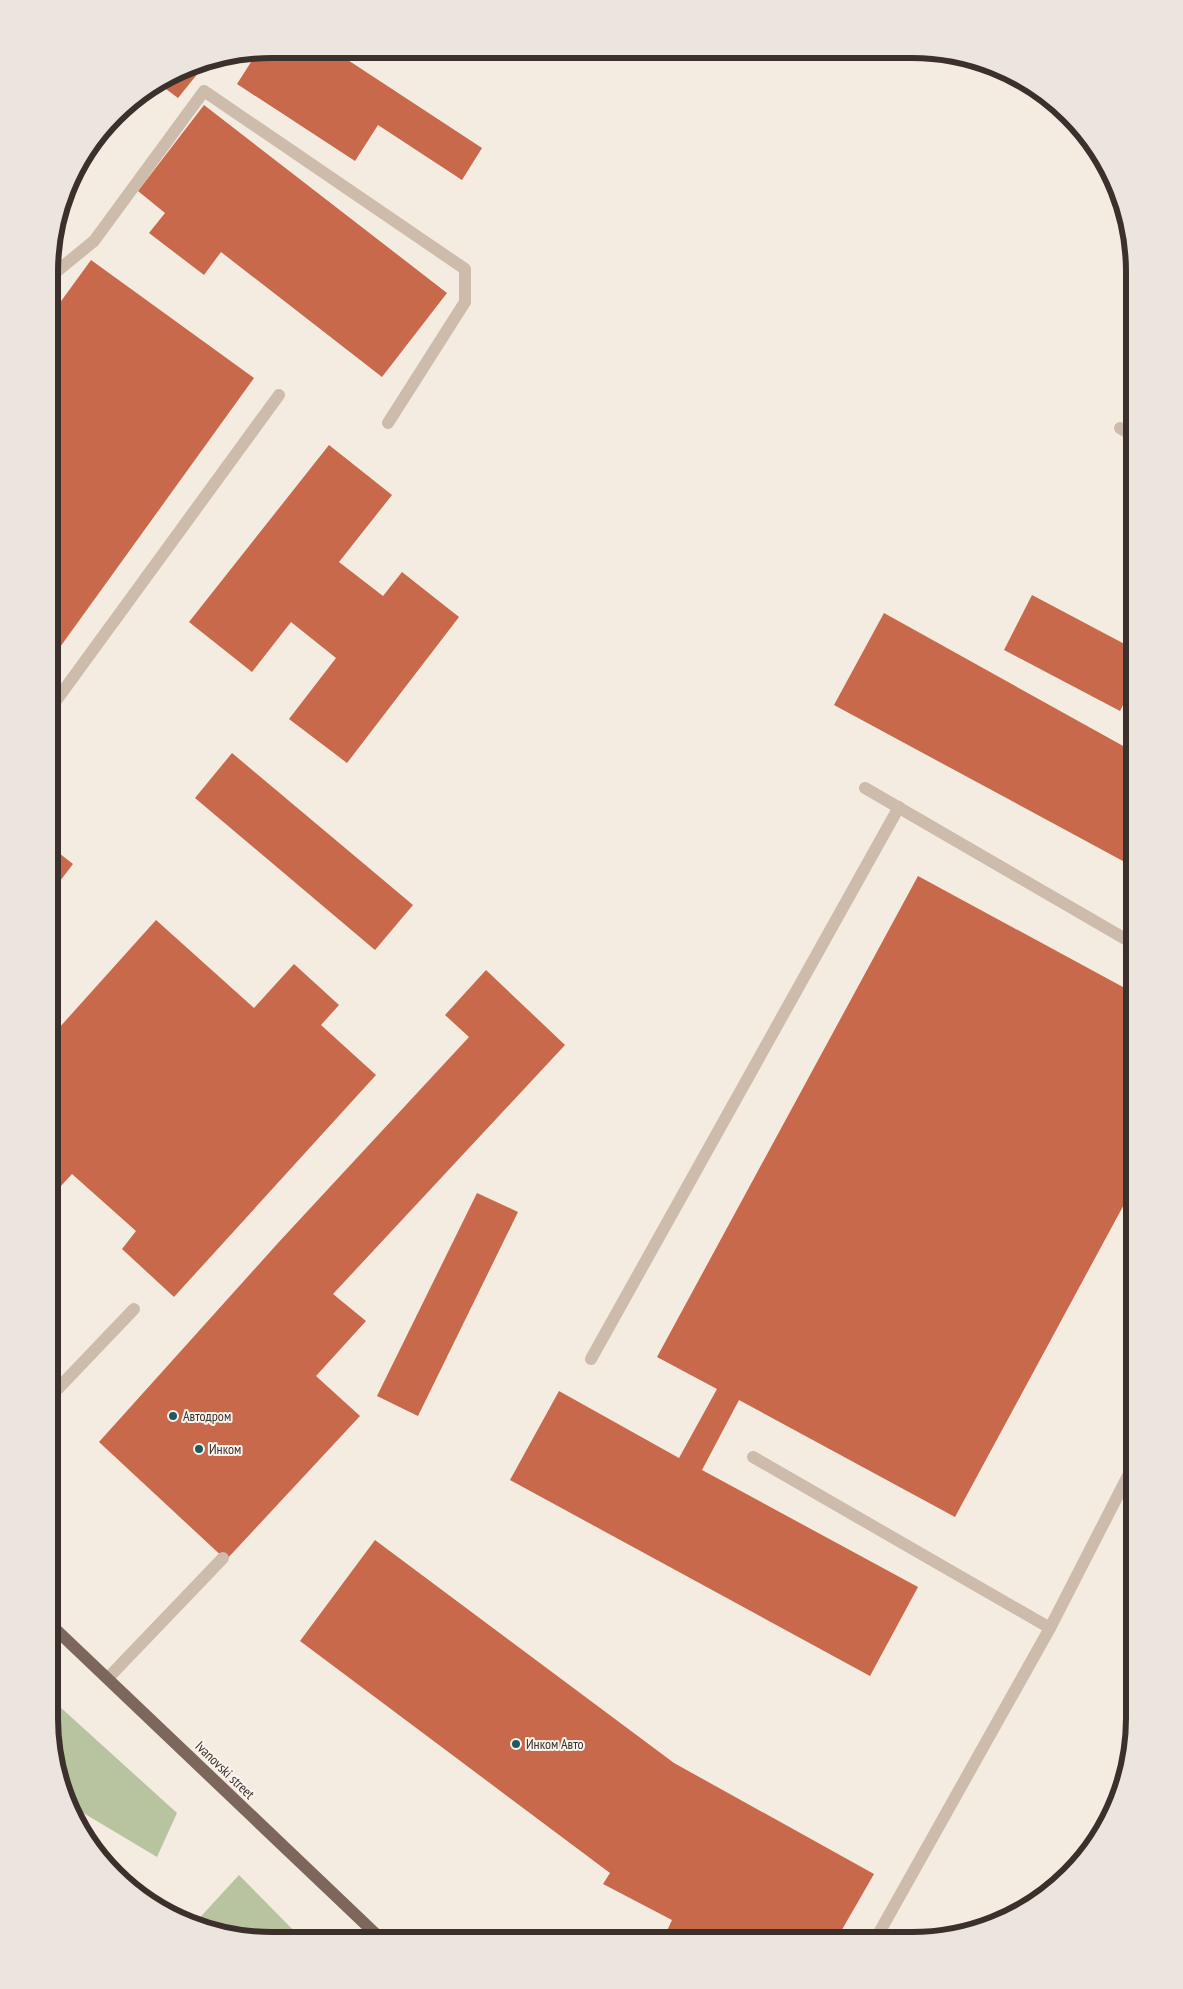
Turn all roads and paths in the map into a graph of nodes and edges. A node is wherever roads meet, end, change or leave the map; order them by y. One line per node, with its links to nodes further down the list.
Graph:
1 (58, 270): 3 (lane)
2 (279, 394): 6 (lane)
3 (388, 423)
4 (1120, 428): 5 (lane)
5 (1126, 431)
6 (58, 698)
7 (866, 788): 8 (lane)
8 (899, 807): 9 (lane); 11 (lane)
9 (1126, 939)
10 (134, 1309): 12 (lane)
11 (591, 1358)
12 (58, 1389)
13 (753, 1457): 16 (lane)
14 (1126, 1480): 16 (lane)
15 (223, 1558): 18 (lane)
16 (1050, 1628): 20 (lane)
17 (58, 1631): 18 (main road, Ivanovski street)
18 (108, 1678): 19 (main road, Ivanovski street)
19 (374, 1932)
20 (880, 1932)

